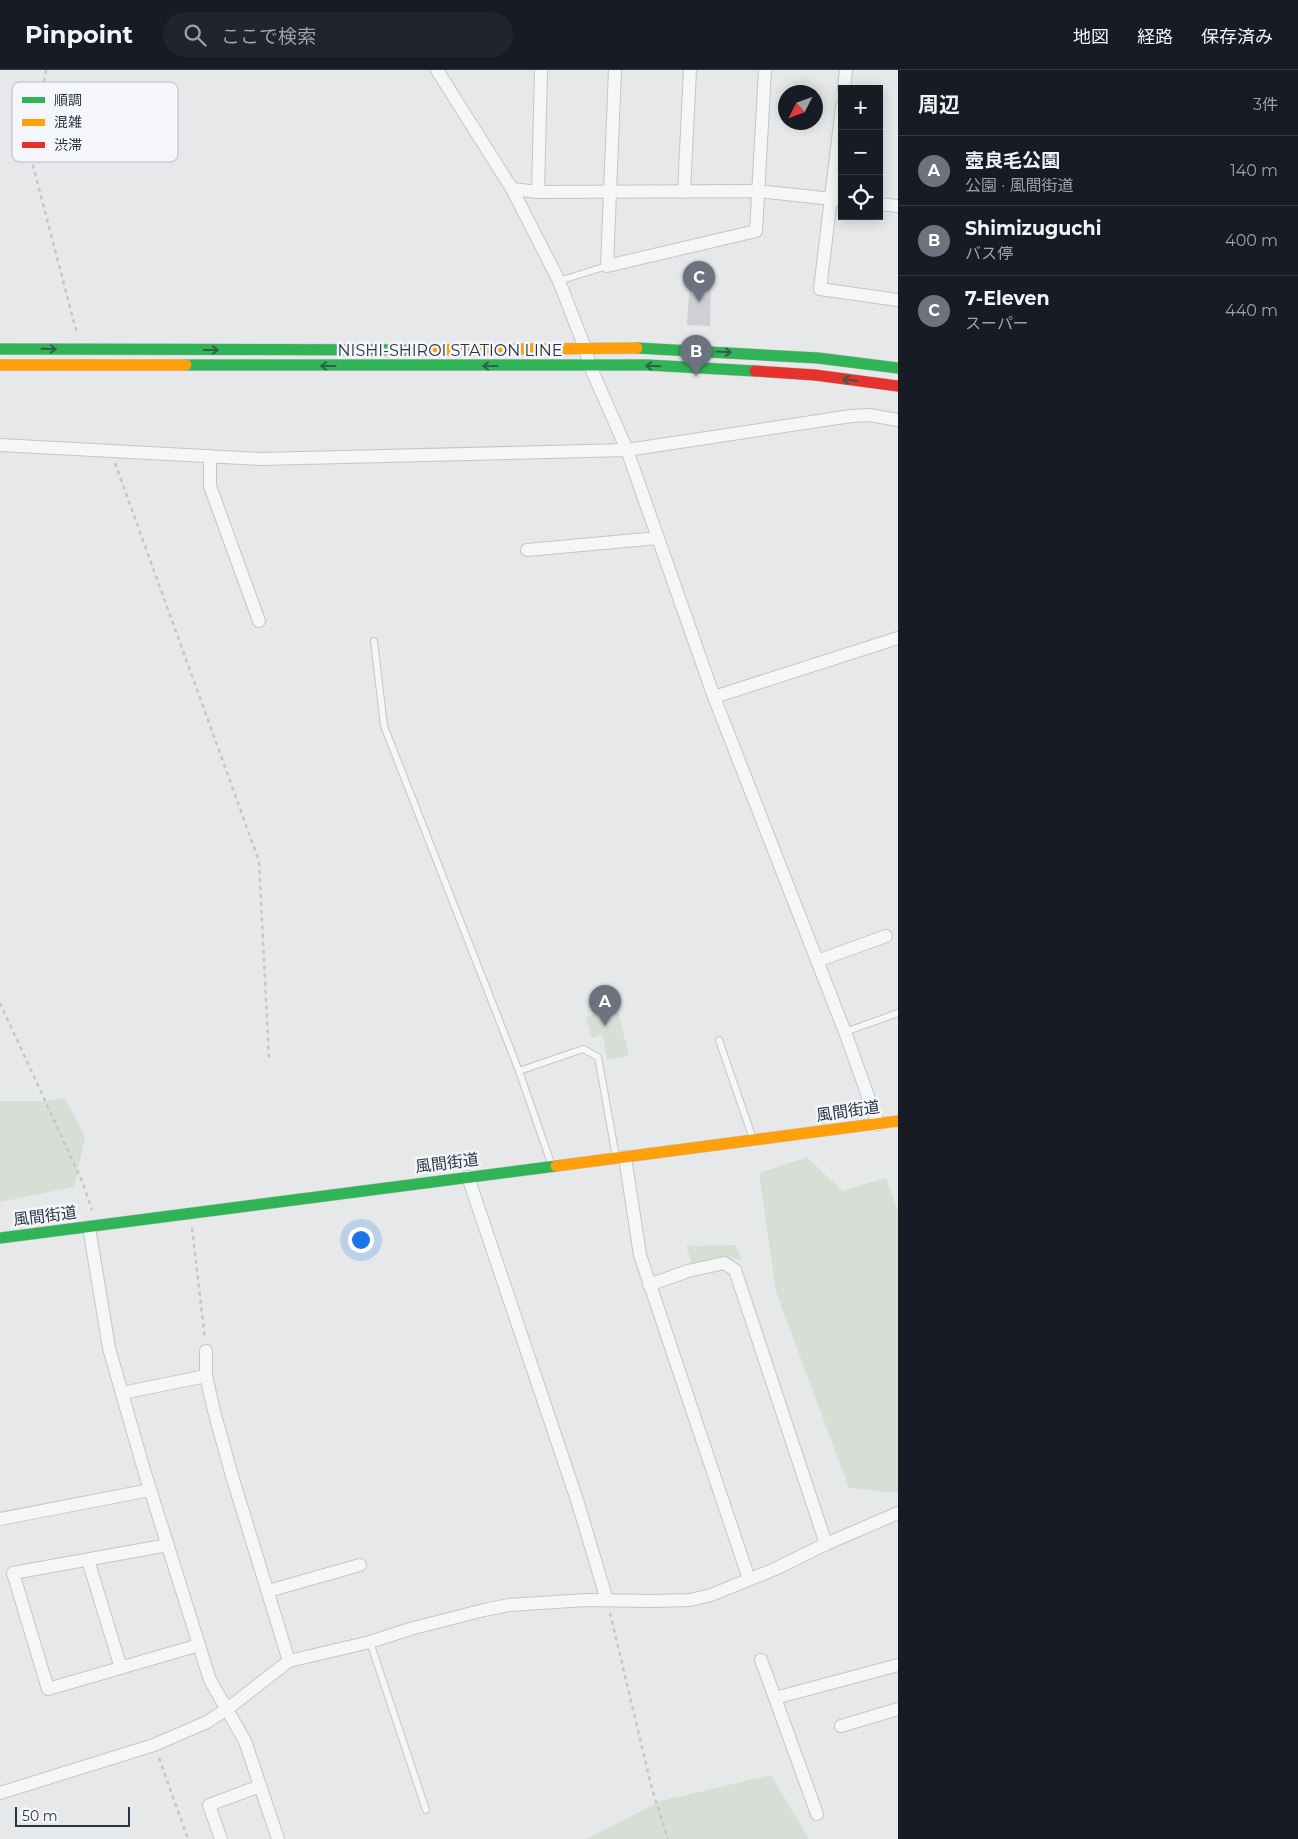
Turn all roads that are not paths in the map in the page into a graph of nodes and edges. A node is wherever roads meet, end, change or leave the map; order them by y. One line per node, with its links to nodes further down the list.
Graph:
1 (437, 70): 9 (street)
2 (541, 70): 11 (street)
3 (615, 70): 12 (street)
4 (690, 70): 13 (street)
5 (765, 70): 10 (street)
6 (846, 70): 7 (street)
7 (844, 85)
8 (840, 130): 14 (street)
9 (512, 189): 11 (street); 18 (street)
10 (758, 191): 13 (street); 14 (street); 17 (street)
11 (538, 192): 12 (street)
12 (610, 192): 13 (street); 17 (street)
13 (684, 192)
14 (836, 199): 19 (street)
15 (883, 204): 16 (street)
16 (898, 206)
17 (606, 266): 18 (lane)
18 (559, 281): 20 (street)
19 (898, 300)
20 (586, 348): 21 (main road, NISHI-SHIROI STATION LINE, one-way to 20); 23 (street); 24 (main road, NISHI-SHIROI STATION LINE, one-way to 24)
21 (0, 349)
22 (0, 365): 23 (main road, NISHI-SHIROI STATION LINE, one-way to 22)
23 (590, 366): 25 (main road, NISHI-SHIROI STATION LINE, one-way to 23); 28 (street)
24 (898, 368)
25 (898, 386)
26 (898, 420): 28 (street)
27 (0, 445): 29 (street)
28 (627, 450): 29 (street); 30 (street)
29 (210, 456): 32 (street)
30 (658, 538): 31 (street); 35 (street)
31 (527, 550)
32 (259, 622)
33 (898, 638): 35 (street)
34 (374, 641): 41 (lane)
35 (714, 697): 37 (street)
36 (886, 936): 37 (street)
37 (817, 961): 39 (street)
38 (898, 1013): 39 (lane)
39 (844, 1032): 43 (street)
40 (720, 1040): 44 (lane)
41 (519, 1071): 45 (lane); 46 (lane)
42 (898, 1121): 43 (main road, 風間街道)
43 (878, 1124): 44 (main road, 風間街道)
44 (753, 1140): 45 (main road, 風間街道)
45 (621, 1158): 46 (main road, 風間街道); 50 (street)
46 (552, 1167): 47 (main road, 風間街道)
47 (468, 1177): 48 (main road, 風間街道); 63 (street)
48 (93, 1226): 49 (main road, 風間街道); 53 (street)
49 (0, 1238)
50 (649, 1285): 57 (street); 61 (street)
51 (206, 1351): 52 (street)
52 (206, 1376): 53 (street); 62 (street)
53 (122, 1393): 54 (street)
54 (150, 1490): 56 (street); 58 (street)
55 (898, 1513): 57 (street)
56 (0, 1519)
57 (826, 1544): 61 (street)
58 (168, 1545): 59 (street); 65 (street)
59 (88, 1560): 69 (street); 69 (street)
60 (360, 1565): 62 (street)
61 (749, 1579): 63 (street)
62 (268, 1591): 67 (street)
63 (606, 1600): 64 (street)
64 (370, 1642): 67 (street); 76 (lane)
65 (199, 1645): 69 (street); 71 (street)
66 (761, 1660): 70 (street)
67 (289, 1661): 71 (street)
68 (898, 1665): 70 (street)
69 (121, 1668)
70 (775, 1698): 77 (street)
71 (227, 1709): 74 (street); 75 (street)
72 (898, 1709): 73 (street)
73 (841, 1726)
74 (260, 1786): 78 (street); 79 (street)
75 (0, 1793)
76 (426, 1810)
77 (817, 1814)
78 (220, 1839)
79 (278, 1839)

